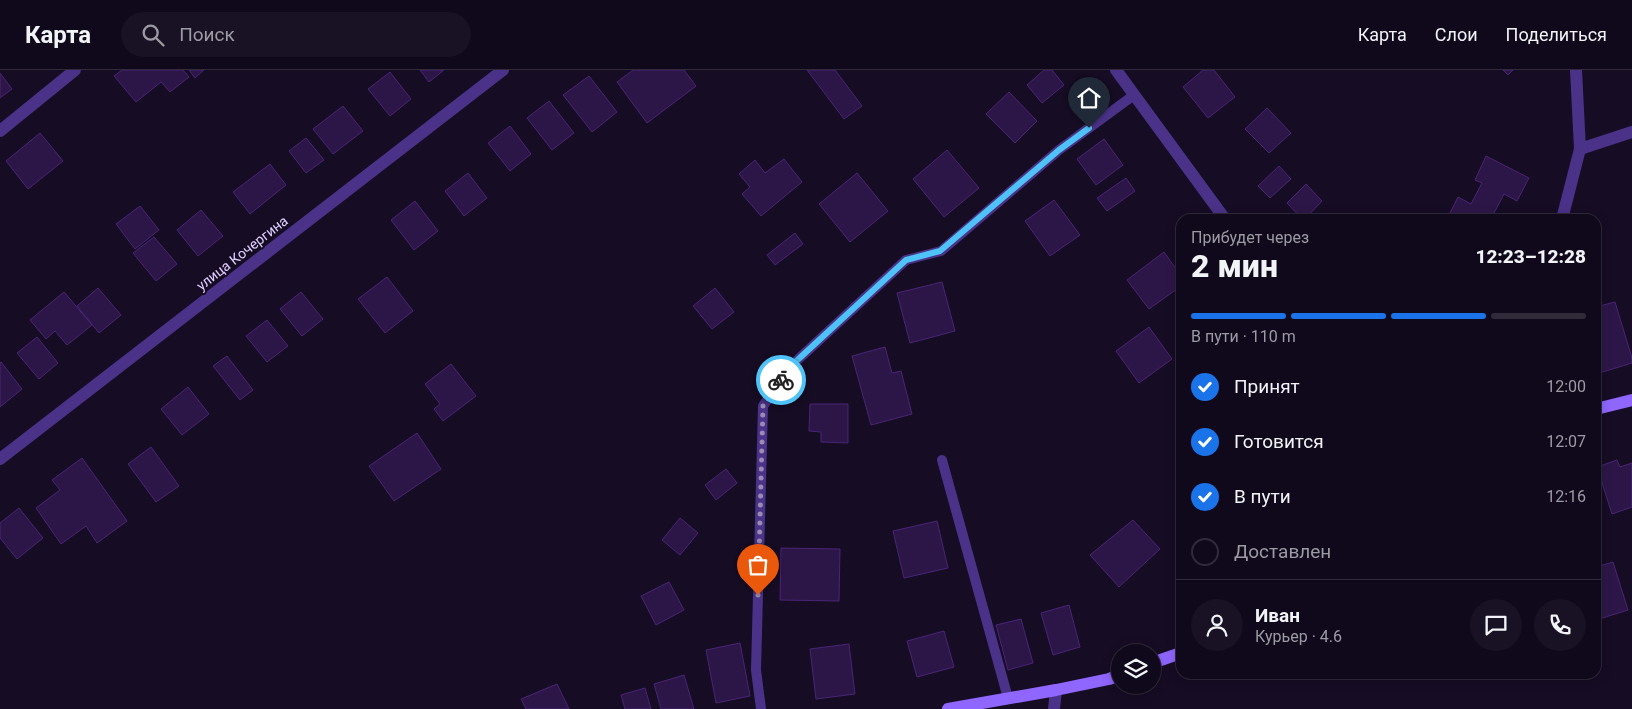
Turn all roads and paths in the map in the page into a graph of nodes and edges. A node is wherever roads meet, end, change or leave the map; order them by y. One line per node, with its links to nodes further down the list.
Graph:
1 (75, 70): 6 (street)
2 (503, 70): 13 (street, улица Кочергина)
3 (1116, 70): 5 (street)
4 (1576, 70): 8 (street)
5 (1134, 95): 9 (street); 20 (lane)
6 (0, 131)
7 (1632, 132): 8 (street)
8 (1580, 148): 10 (street)
9 (1221, 214)
10 (1563, 214)
11 (1632, 400): 12 (main road)
12 (1601, 408)
13 (0, 459)
14 (942, 460): 19 (lane)
15 (1176, 655): 16 (main road)
16 (1161, 661)
17 (1111, 678): 18 (main road)
18 (1056, 690): 19 (main road); 22 (street)
19 (1008, 698): 21 (main road)
20 (761, 709)
21 (948, 709)
22 (1054, 709)

